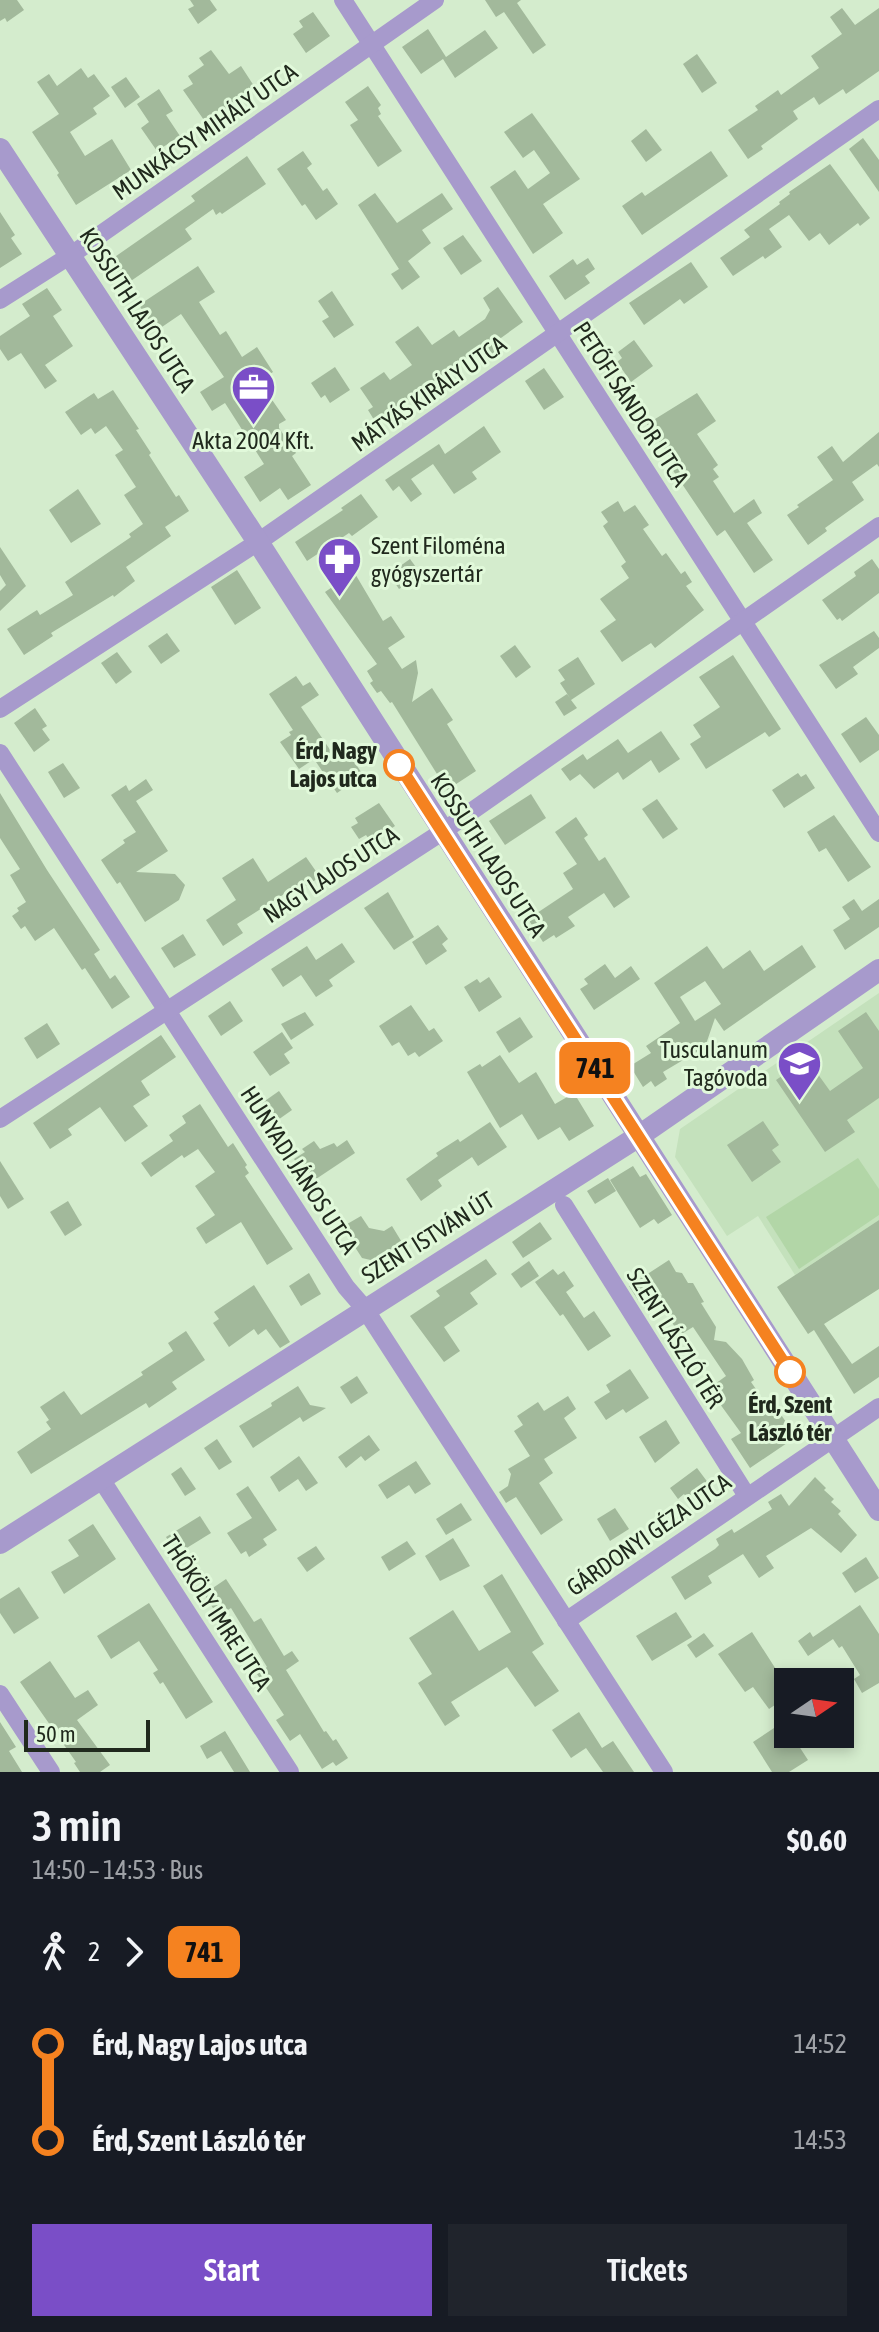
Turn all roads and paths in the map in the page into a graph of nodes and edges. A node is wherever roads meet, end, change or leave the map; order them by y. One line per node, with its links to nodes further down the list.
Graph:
1 (343, 0): 3 (street, PETŐFI SÁNDOR UTCA)
2 (435, 0): 3 (street, MUNKÁCSY MIHÁLY UTCA)
3 (372, 44): 6 (street, MUNKÁCSY MIHÁLY UTCA); 8 (street, PETŐFI SÁNDOR UTCA)
4 (879, 109): 8 (street, MÁTYÁS KIRÁLY UTCA)
5 (0, 149): 6 (street, KOSSUTH LAJOS UTCA)
6 (71, 255): 7 (street, MUNKÁCSY MIHÁLY UTCA); 10 (street, KOSSUTH LAJOS UTCA)
7 (0, 300)
8 (558, 333): 10 (street, MÁTYÁS KIRÁLY UTCA); 11 (street, PETŐFI SÁNDOR UTCA)
9 (879, 526): 11 (street, NAGY LAJOS UTCA)
10 (258, 542): 12 (street, MÁTYÁS KIRÁLY UTCA); 14 (street, KOSSUTH LAJOS UTCA)
11 (742, 622): 14 (street, NAGY LAJOS UTCA); 15 (street, PETŐFI SÁNDOR UTCA)
12 (0, 709)
13 (0, 753): 17 (street, HUNYADI JÁNOS UTCA)
14 (442, 832): 17 (street, NAGY LAJOS UTCA); 19 (street, KOSSUTH LAJOS UTCA)
15 (879, 833)
16 (879, 970): 19 (street, SZENT ISTVÁN ÚT)
17 (168, 1009): 18 (street, NAGY LAJOS UTCA); 21 (street, HUNYADI JÁNOS UTCA)
18 (0, 1119)
19 (639, 1136): 21 (street, SZENT ISTVÁN ÚT); 23 (street, KOSSUTH LAJOS UTCA)
20 (564, 1205): 25 (street, SZENT LÁSZLÓ TÉR)
21 (365, 1309): 24 (street, SZENT ISTVÁN ÚT); 28 (street, HUNYADI JÁNOS UTCA)
22 (879, 1407): 23 (street, GÁRDONYI GÉZA UTCA)
23 (832, 1437): 25 (street, GÁRDONYI GÉZA UTCA); 26 (street, KOSSUTH LAJOS UTCA)
24 (101, 1479): 27 (street, SZENT ISTVÁN ÚT); 31 (street, THÖKÖLY IMRE UTCA)
25 (747, 1496): 28 (street, GÁRDONYI GÉZA UTCA)
26 (879, 1510)
27 (0, 1543)
28 (566, 1621): 32 (street, HUNYADI JÁNOS UTCA)
29 (0, 1694): 30 (street)
30 (51, 1772)
31 (290, 1772)
32 (664, 1772)

